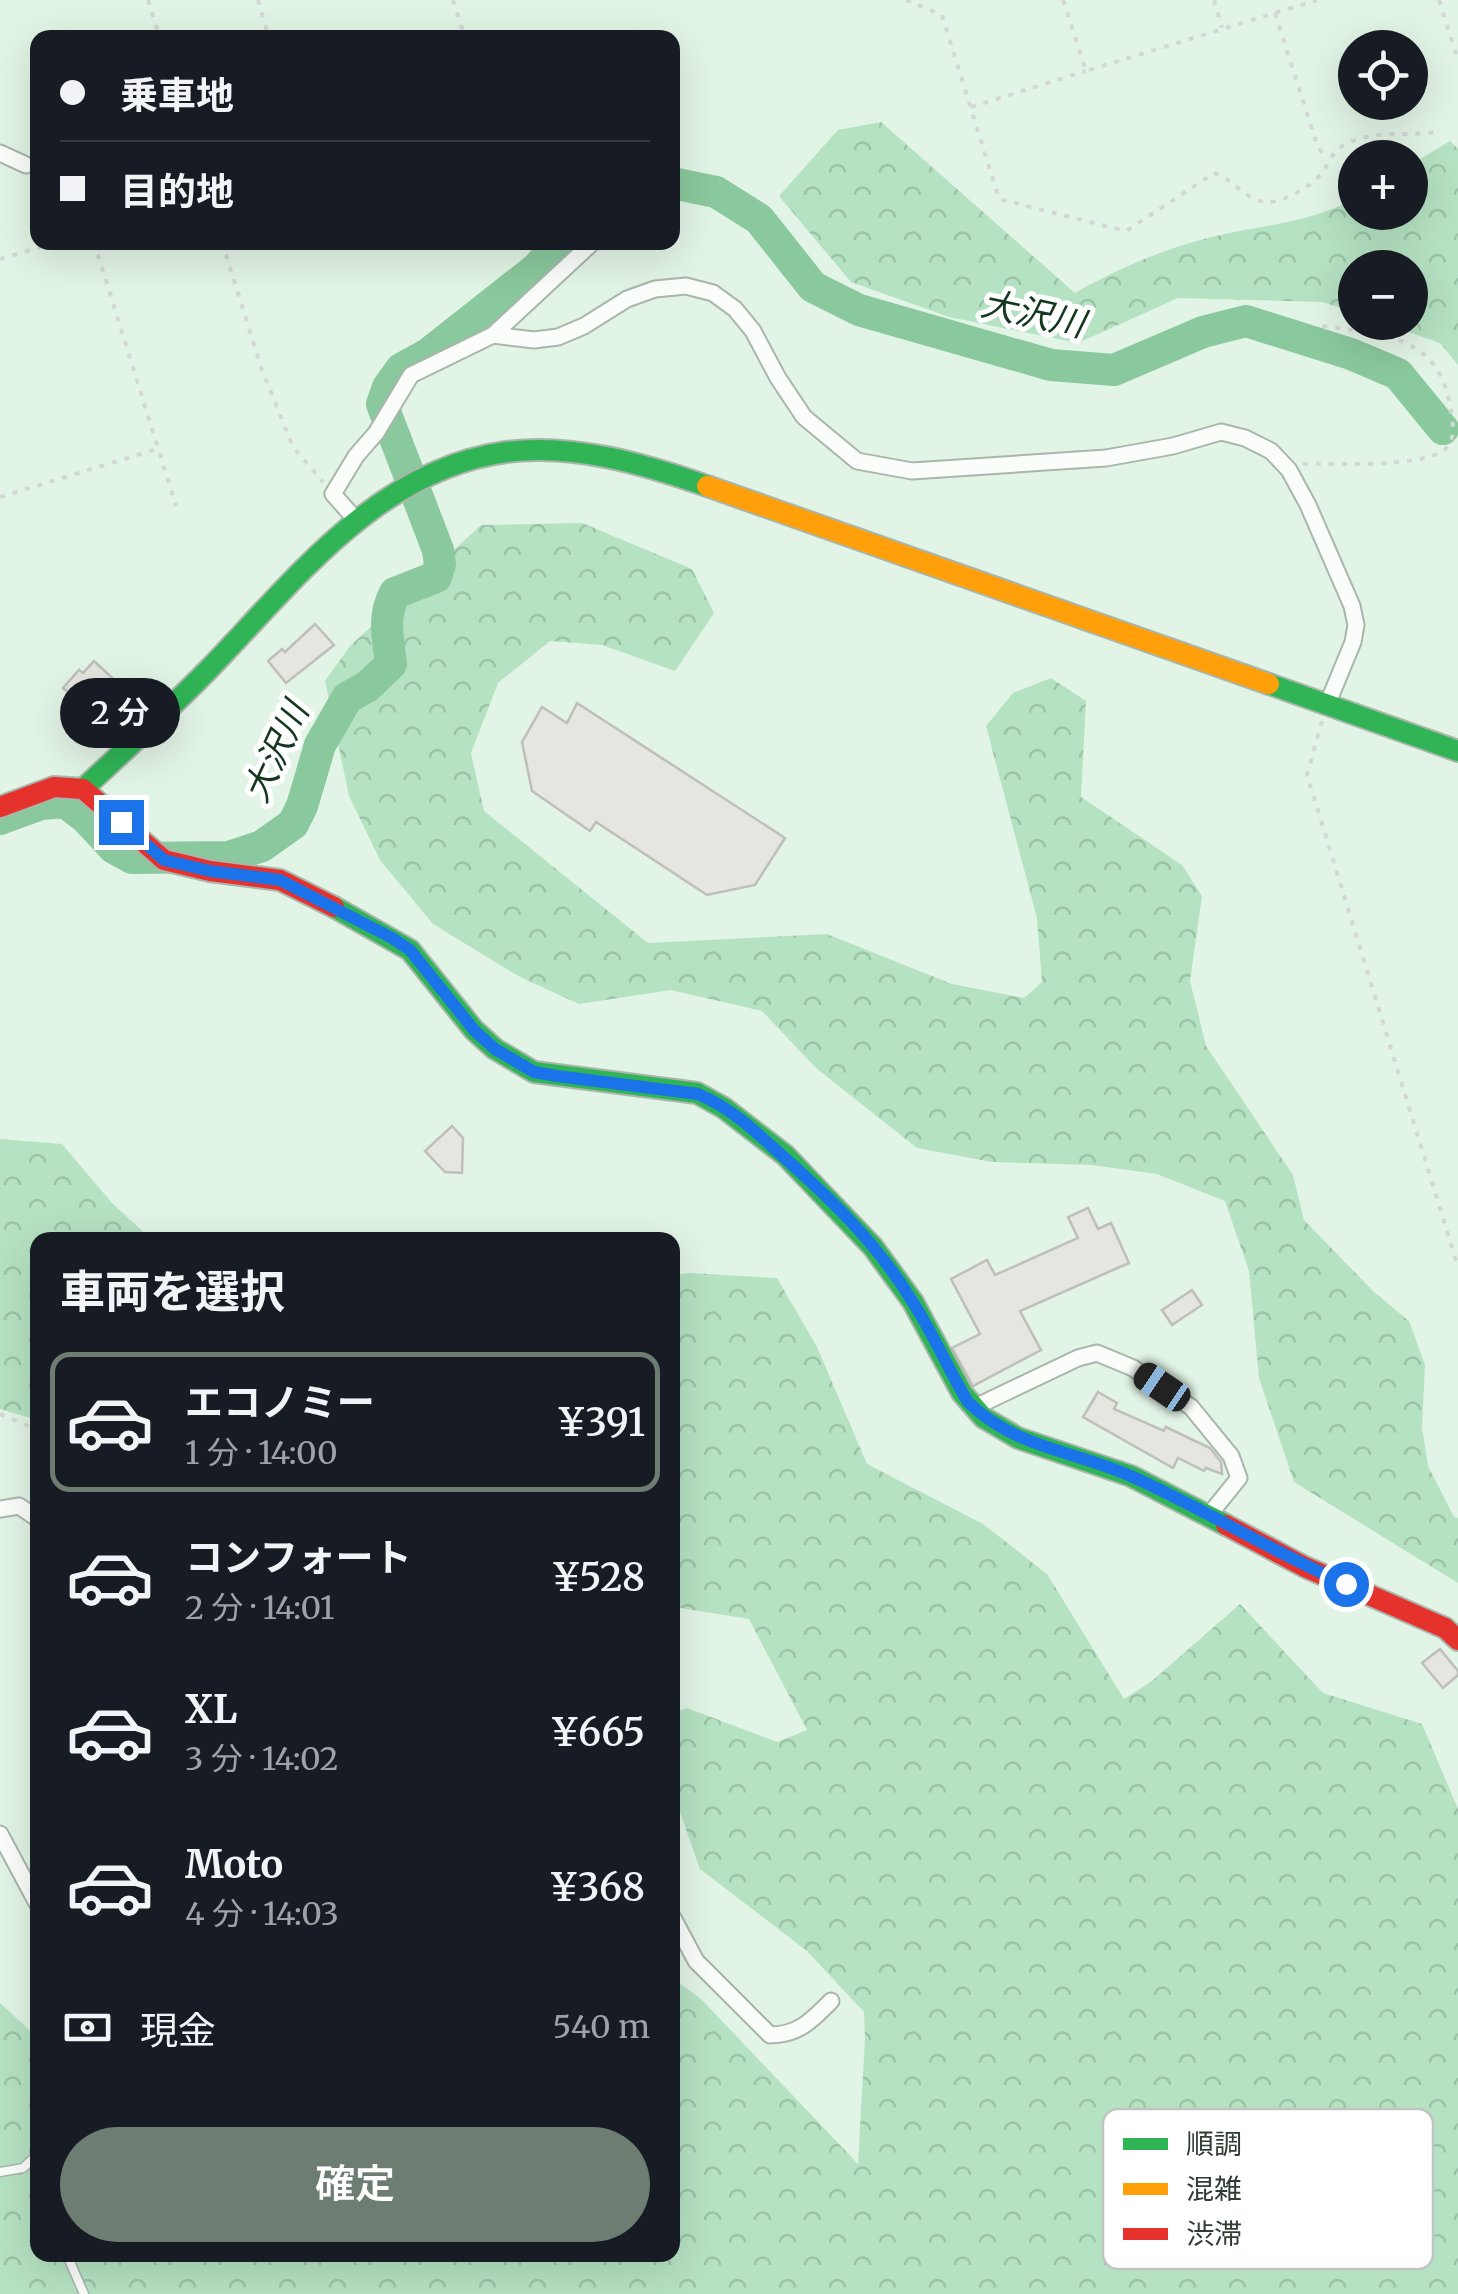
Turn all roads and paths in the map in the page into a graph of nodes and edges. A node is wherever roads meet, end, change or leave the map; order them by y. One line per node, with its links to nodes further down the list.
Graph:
1 (148, 0): 11 (path)
2 (258, 0): 12 (path)
3 (453, 0): 13 (path)
4 (907, 0): 16 (path)
5 (1063, 0): 15 (path)
6 (1214, 0): 10 (path)
7 (1316, 0): 9 (path)
8 (1439, 0): 14 (path)
9 (1275, 12): 10 (path); 19 (path)
10 (1222, 28): 15 (path)
11 (157, 30)
12 (267, 30)
13 (462, 30)
14 (1458, 60)
15 (1086, 71): 16 (path)
16 (971, 108): 19 (path)
17 (1436, 132): 19 (path)
18 (0, 153): 20 (street)
19 (1328, 158)
20 (26, 165)
21 (31, 250): 25 (path)
22 (96, 250): 28 (path)
23 (224, 250): 30 (path)
24 (584, 250): 27 (street)
25 (0, 260)
26 (1316, 325): 29 (path)
27 (494, 335): 29 (street); 30 (street)
28 (157, 449): 31 (path); 32 (path)
29 (1289, 470): 34 (street)
30 (332, 494): 33 (street)
31 (0, 497)
32 (176, 506)
33 (357, 521): 34 (street); 36 (street)
34 (1327, 705): 35 (street); 38 (path)
35 (1458, 751)
36 (83, 788): 37 (street); 39 (street)
37 (0, 807)
38 (1458, 1267)
39 (973, 1408): 44 (street); 44 (street)
40 (0, 1414): 41 (path)
41 (30, 1427)
42 (0, 1509): 43 (street)
43 (30, 1514)
44 (1209, 1515): 45 (street)
45 (1458, 1640)
46 (0, 1834): 47 (street)
47 (30, 1890)
48 (680, 1931): 49 (street)
49 (832, 2001)
50 (30, 2161): 51 (lane)
51 (0, 2172)
52 (70, 2262): 53 (lane)
53 (84, 2294)

